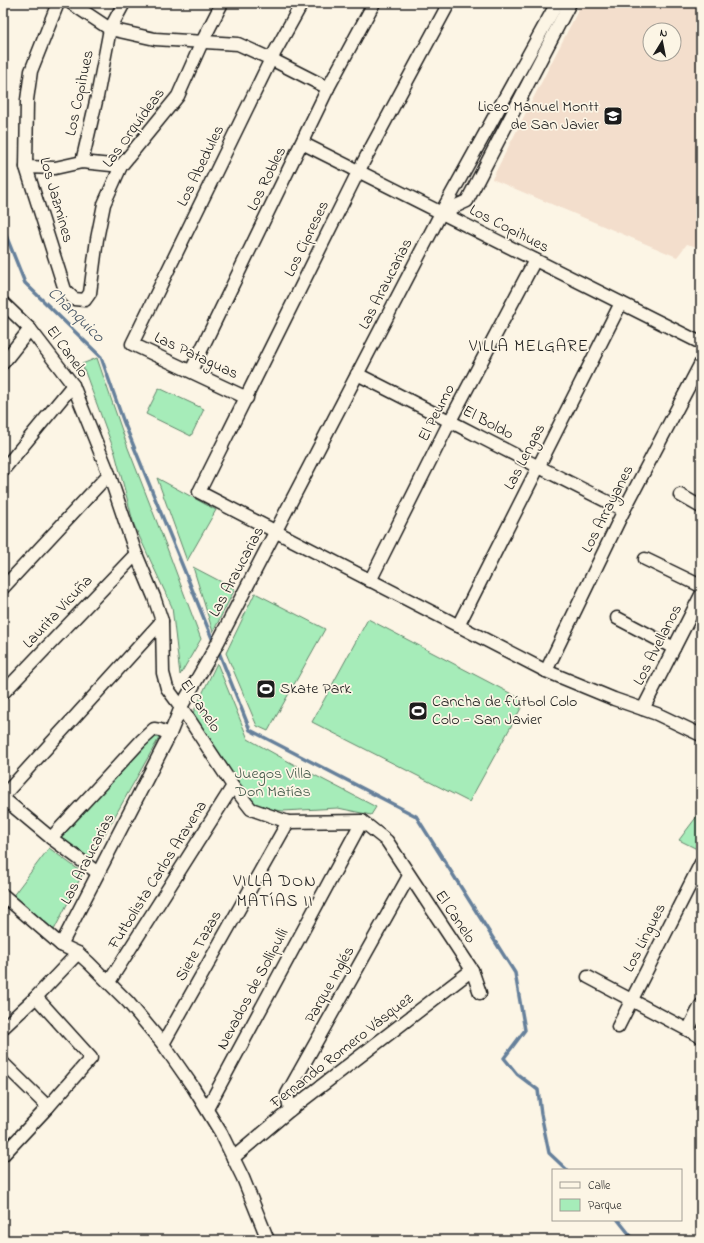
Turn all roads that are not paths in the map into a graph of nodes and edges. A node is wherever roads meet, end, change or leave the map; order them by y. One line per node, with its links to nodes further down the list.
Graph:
1 (58, 3): 17 (street, Los Jazmines)
2 (71, 3): 10 (street)
3 (124, 3): 10 (street, Los Copihues)
4 (222, 3): 11 (street, Las Orquídeas)
5 (302, 3): 12 (street, Los Abedules)
6 (374, 3): 13 (street, Los Robles)
7 (449, 3): 18 (street, Los Cipreses)
8 (557, 3): 19 (street, Las Araucarias)
9 (570, 3): 19 (street)
10 (110, 29): 11 (street); 15 (street, Los Copihues)
11 (202, 42): 12 (street); 16 (street, Las Orquídeas)
12 (271, 59): 13 (street); 26 (street, Los Abedules)
13 (328, 88): 14 (street, Los Robles)
14 (302, 144): 18 (street, Los Copihues); 29 (street, Los Robles)
15 (82, 162): 16 (street); 17 (street)
16 (121, 166): 21 (street, Las Orquídeas)
17 (26, 167): 21 (street, Los Jazmines)
18 (358, 172): 19 (street, Los Copihues); 32 (street, Los Cipreses)
19 (441, 213): 20 (street, Los Copihues); 30 (street, Las Araucarias)
20 (535, 260): 23 (street, Los Copihues); 33 (street, El Peumo)
21 (66, 290)
22 (3, 303): 24 (street, El Canelo)
23 (621, 303): 25 (street, Los Copihues); 34 (street, Las Lengas)
24 (30, 329): 27 (street); 31 (street, El Canelo)
25 (701, 343)
26 (132, 344): 29 (street, Las Pataguas)
27 (3, 363)
28 (701, 363): 39 (street, Los Arrayanes)
29 (191, 371): 32 (street, Las Pataguas)
30 (357, 374): 33 (street, El Boldo); 40 (street, Las Araucarias)
31 (73, 385): 35 (street); 36 (street, El Canelo)
32 (247, 398): 40 (street, Los Cipreses)
33 (450, 421): 34 (street, El Boldo); 43 (street, El Peumo)
34 (538, 468): 39 (street, El Boldo); 49 (street, Las Lengas)
35 (3, 470)
36 (109, 474): 41 (street, El Canelo); 45 (street)
37 (680, 495): 38 (street)
38 (701, 507)
39 (624, 510): 51 (street, Los Arrayanes)
40 (275, 532): 43 (street); 53 (street, Las Araucarias)
41 (136, 554): 48 (street, El Canelo); 52 (street, Laurita Vicuña)
42 (645, 559): 44 (street)
43 (370, 581): 49 (street)
44 (701, 586)
45 (3, 588)
46 (701, 595): 50 (street, Los Avellanos)
47 (617, 618): 50 (street)
48 (162, 621): 53 (street, El Canelo); 58 (street)
49 (458, 626): 51 (street)
50 (674, 648): 54 (street, Los Avellanos)
51 (546, 670): 54 (street)
52 (3, 694)
53 (181, 707): 55 (street, Las Araucarias); 57 (street, El Canelo)
54 (642, 709): 56 (street)
55 (170, 734): 61 (street); 63 (street, Las Araucarias)
56 (701, 735)
57 (233, 786): 60 (street, El Canelo); 70 (street, Futbolista Carlos Aravena)
58 (3, 797): 61 (street)
59 (362, 821): 60 (street, El Canelo); 64 (street, El Canelo); 82 (street, Nevados de Sollipulli)
60 (288, 822): 79 (street, Siete Tazas)
61 (51, 838): 63 (street)
62 (701, 863): 73 (street, Los Lingues)
63 (98, 873): 66 (street, Las Araucarias)
64 (409, 876): 68 (street, El Canelo); 83 (street, Parque Inglés)
65 (3, 895): 66 (street)
66 (61, 945): 67 (street)
67 (78, 953): 70 (street); 72 (street)
68 (472, 970): 71 (street, El Canelo); 83 (street, Fernando Romero Vásquez)
69 (588, 978): 73 (street)
70 (109, 982): 79 (street)
71 (480, 993)
72 (36, 997): 75 (street); 81 (street)
73 (632, 1001): 76 (street, Los Lingues); 77 (street)
74 (701, 1005): 77 (street)
75 (3, 1028)
76 (618, 1028)
77 (688, 1030): 78 (street)
78 (701, 1037)
79 (163, 1044): 82 (street)
80 (3, 1064): 81 (street)
81 (48, 1107): 84 (street)
82 (207, 1109): 85 (street)
83 (290, 1110): 85 (street, Fernando Romero Vásquez)
84 (4, 1151)
85 (233, 1158): 86 (street)
86 (268, 1240)

